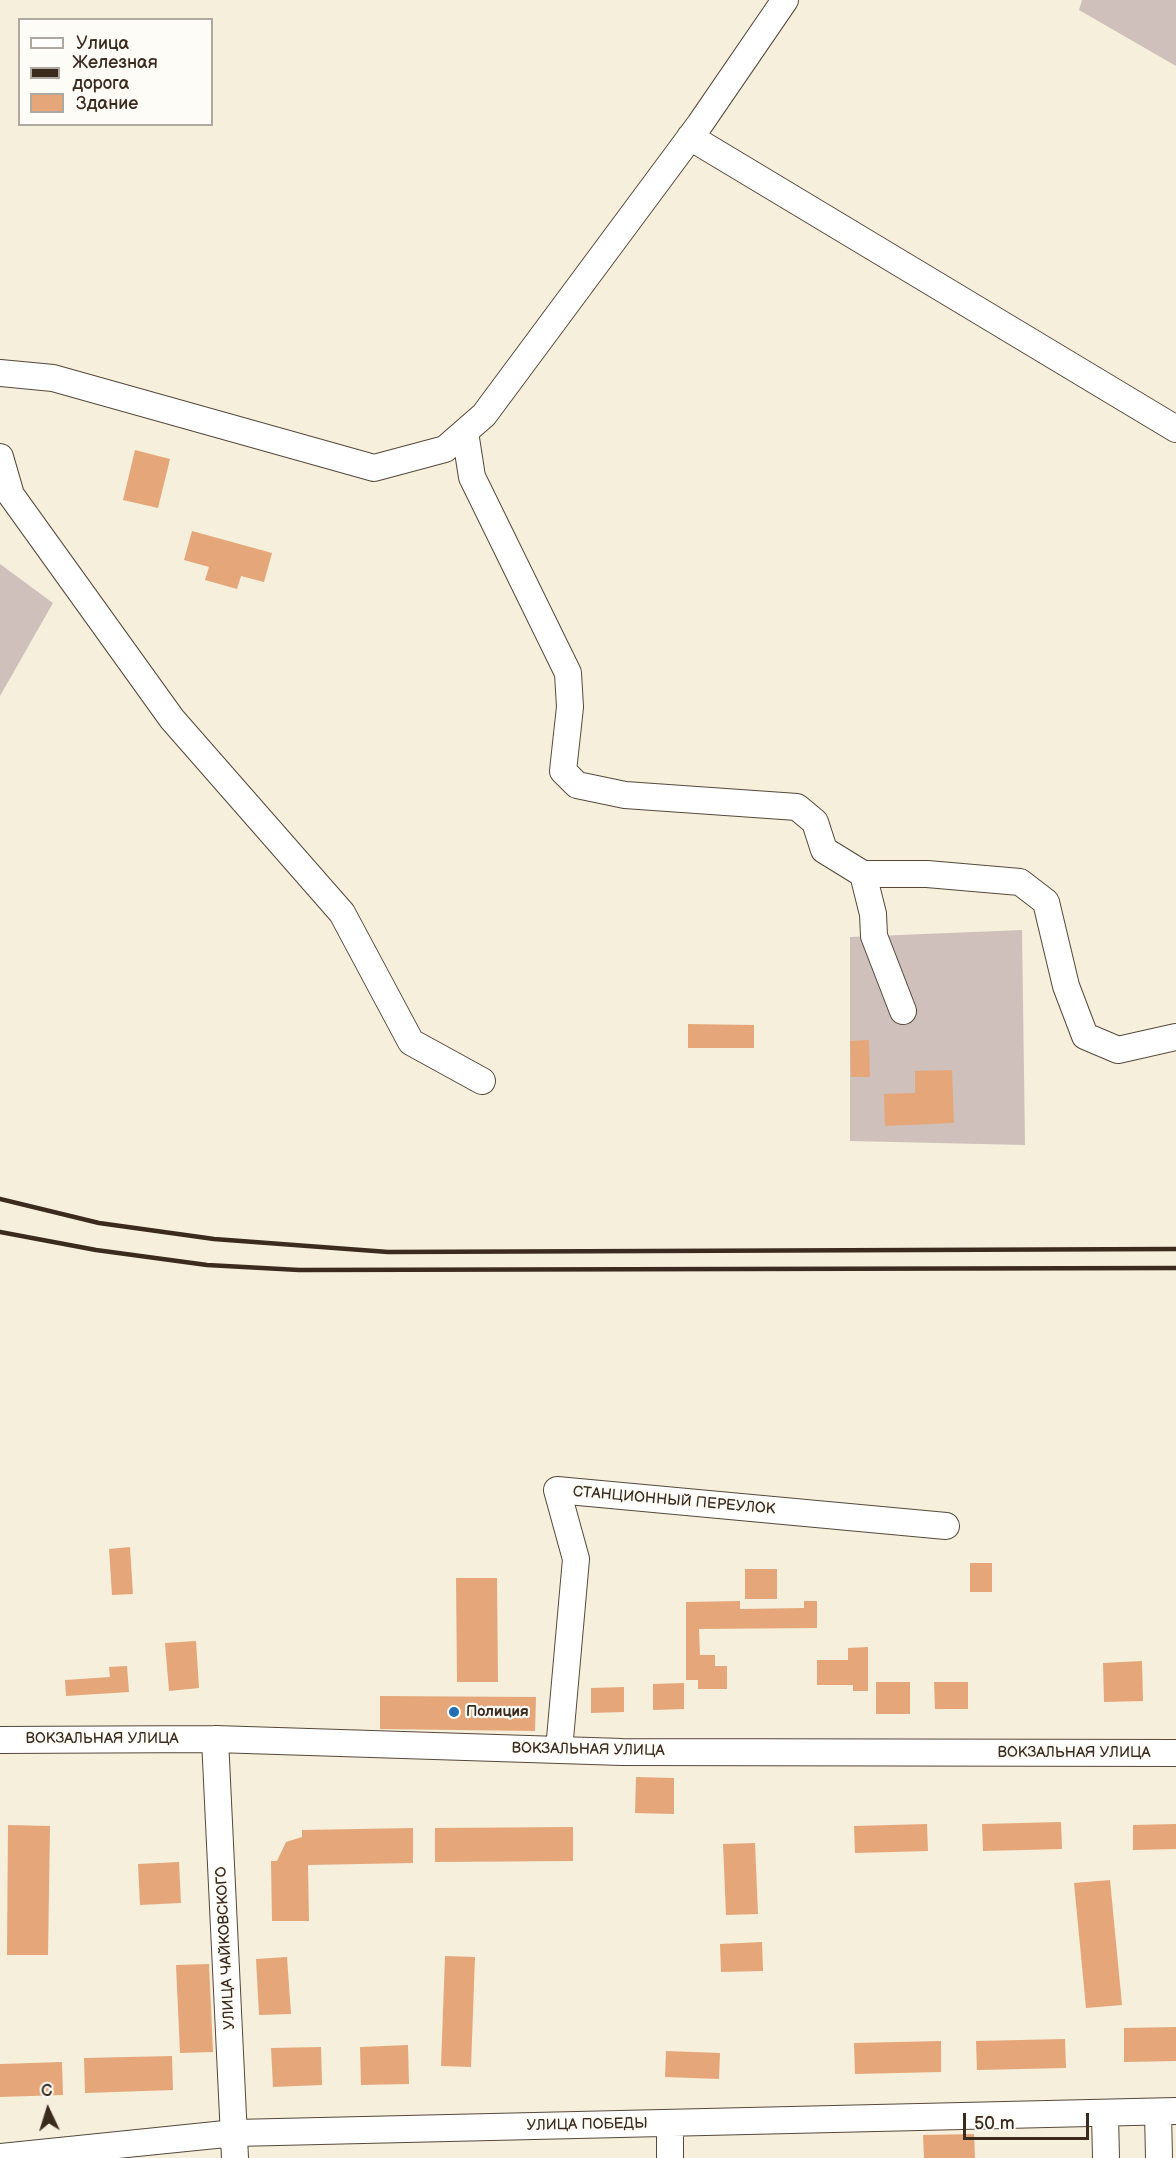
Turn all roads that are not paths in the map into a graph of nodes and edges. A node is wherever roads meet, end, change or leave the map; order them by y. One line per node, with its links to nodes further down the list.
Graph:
1 (785, 0): 2 (street)
2 (690, 137): 4 (street); 5 (street)
3 (0, 373): 5 (street)
4 (1176, 429)
5 (465, 432): 7 (street)
6 (0, 457): 10 (street)
7 (863, 873): 8 (street); 9 (street)
8 (903, 1011)
9 (1176, 1037)
10 (482, 1081)
11 (946, 1526): 14 (street, СТАНЦИОННЫЙ ПЕРЕУЛОК)
12 (215, 1739): 13 (street, ВОКЗАЛЬНАЯ УЛИЦА); 14 (street, ВОКЗАЛЬНАЯ УЛИЦА); 19 (street, УЛИЦА ЧАЙКОВСКОГО)
13 (0, 1740)
14 (560, 1750): 15 (street, ВОКЗАЛЬНАЯ УЛИЦА)
15 (1176, 1753)
16 (1167, 2112): 17 (street, УЛИЦА ПОБЕДЫ); 23 (street)
17 (1105, 2114): 18 (street, УЛИЦА ПОБЕДЫ); 22 (street)
18 (670, 2123): 19 (street, УЛИЦА ПОБЕДЫ); 21 (street)
19 (235, 2146): 20 (street, УЛИЦА ПОБЕДЫ)
20 (0, 2157)
21 (670, 2158)
22 (1106, 2158)
23 (1159, 2158)

